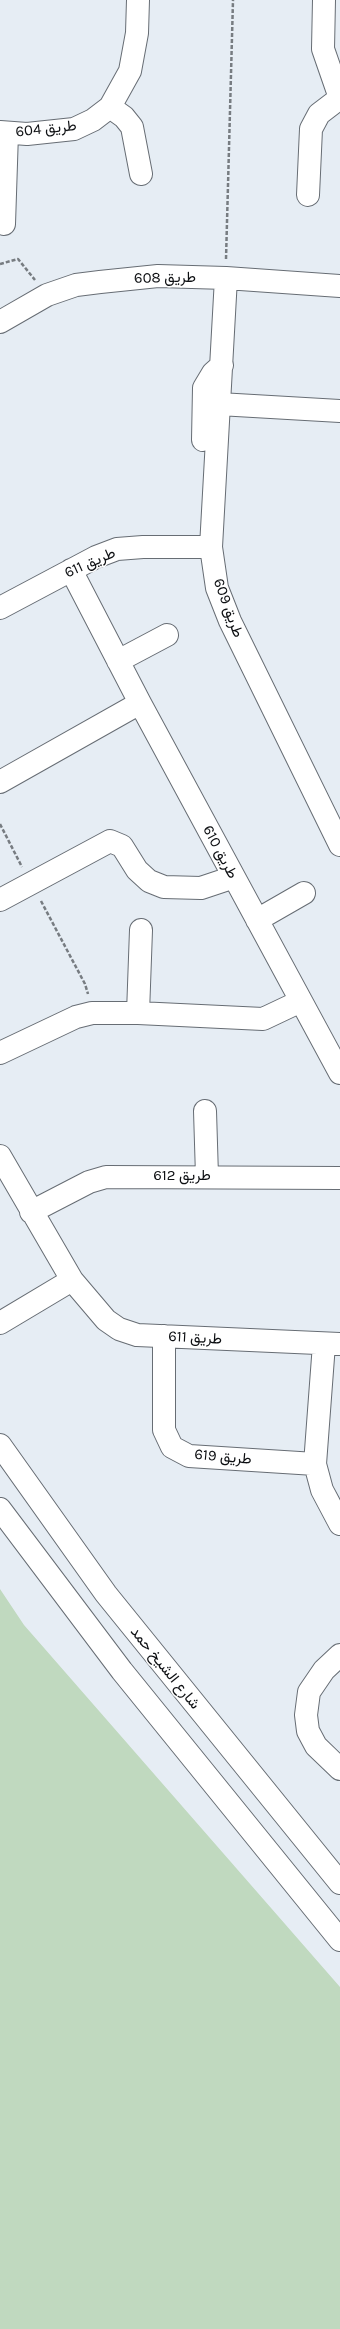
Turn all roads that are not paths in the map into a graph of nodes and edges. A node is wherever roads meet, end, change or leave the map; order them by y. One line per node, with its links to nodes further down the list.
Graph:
1 (138, 0): 4 (street, طريق 604)
2 (324, 0): 3 (street)
3 (340, 98): 7 (street)
4 (110, 107): 5 (street, طريق 604); 6 (street)
5 (4, 132): 8 (street)
6 (141, 174)
7 (308, 195)
8 (4, 224)
9 (226, 278): 10 (street, طريق 608); 11 (street, طريق 608); 12 (street, طريق 609)
10 (340, 286)
11 (0, 322)
12 (222, 365): 13 (street, طريق 609); 15 (street)
13 (219, 404): 14 (street); 16 (street, طريق 609)
14 (340, 411)
15 (203, 440)
16 (211, 547): 17 (street, طريق 611); 23 (street, طريق 609)
17 (70, 570): 18 (street, طريق 611); 20 (street, طريق 610)
18 (0, 608)
19 (167, 635): 20 (street)
20 (118, 661): 21 (street, طريق 610)
21 (140, 703): 22 (street); 24 (street, طريق 610)
22 (0, 782)
23 (340, 845)
24 (234, 877): 26 (street); 27 (street, طريق 610)
25 (304, 893): 27 (street)
26 (0, 900)
27 (257, 920): 29 (street, طريق 610)
28 (141, 930): 30 (street)
29 (301, 1001): 30 (street); 32 (street, طريق 610)
30 (138, 1013): 31 (street)
31 (0, 1053)
32 (340, 1073)
33 (205, 1111): 35 (street)
34 (0, 1156): 37 (street, طريق 611)
35 (207, 1176): 36 (street, طريق 612); 37 (street, طريق 612)
36 (340, 1178)
37 (31, 1212): 38 (street, طريق 611)
38 (72, 1280): 39 (street); 40 (street, طريق 611)
39 (0, 1323)
40 (164, 1336): 41 (street, طريق 611); 43 (street, طريق 619)
41 (332, 1344): 43 (street)
42 (0, 1445): 48 (street, شارع الشيخ حمد)
43 (315, 1464): 45 (street)
44 (0, 1509): 49 (street)
45 (340, 1524)
46 (340, 1655): 47 (street)
47 (340, 1769)
48 (340, 1883)
49 (340, 1940)

